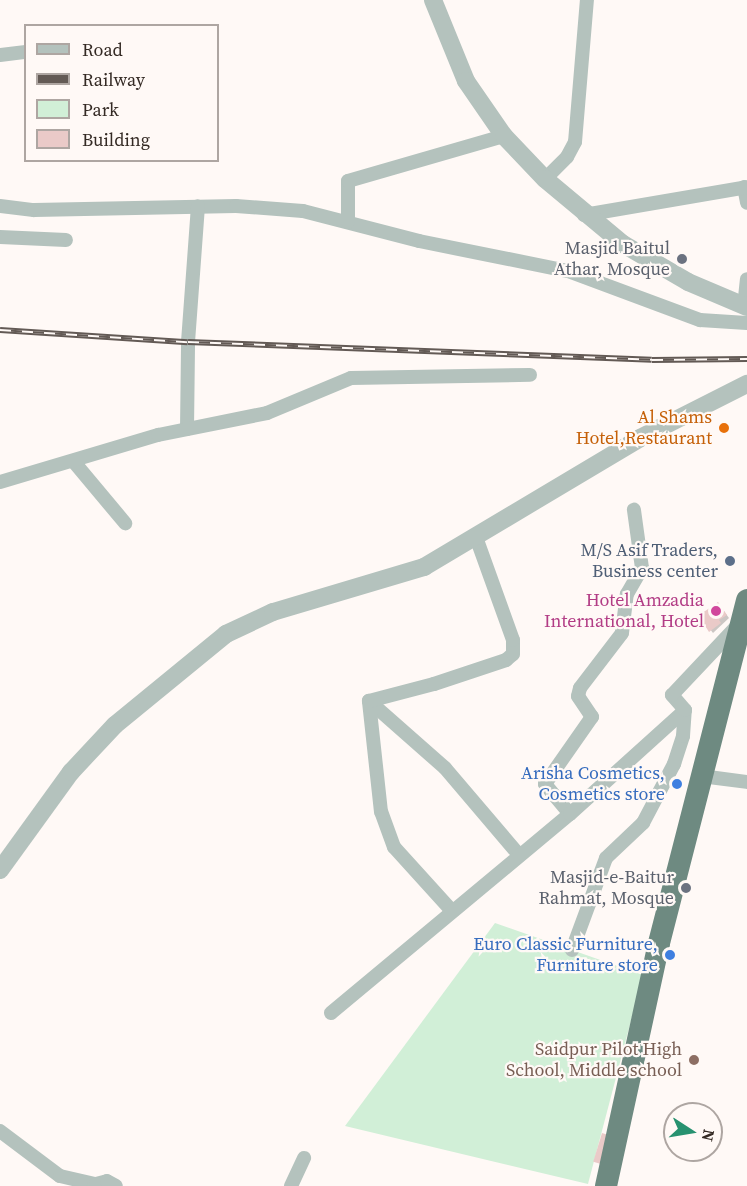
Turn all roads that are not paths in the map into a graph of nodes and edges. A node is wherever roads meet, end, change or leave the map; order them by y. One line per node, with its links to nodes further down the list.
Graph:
1 (433, 0): 5 (street)
2 (586, 0): 6 (street)
3 (24, 52): 4 (street)
4 (0, 55)
5 (504, 136): 6 (street); 12 (street)
6 (545, 179): 11 (street)
7 (745, 187): 8 (street); 11 (street)
8 (747, 203)
9 (0, 206): 10 (street)
10 (198, 206): 12 (street); 19 (street)
11 (584, 215): 16 (street)
12 (348, 222): 16 (street)
13 (0, 237): 14 (street)
14 (66, 240)
15 (747, 279): 16 (street)
16 (746, 312)
17 (530, 375): 19 (street)
18 (747, 384): 24 (street)
19 (188, 429): 20 (street)
20 (74, 462): 21 (street); 23 (street)
21 (0, 482)
22 (634, 510): 30 (street)
23 (125, 523)
24 (476, 537): 26 (street); 32 (street)
25 (745, 615): 27 (street); 28 (highway)
26 (369, 701): 31 (street); 33 (street)
27 (685, 710): 30 (street); 34 (street)
28 (701, 776): 29 (street); 41 (highway)
29 (747, 782)
30 (570, 814): 31 (street)
31 (519, 855): 33 (street)
32 (0, 870)
33 (452, 910): 35 (street)
34 (572, 950)
35 (331, 1013)
36 (0, 1131): 38 (street)
37 (304, 1158): 40 (street)
38 (95, 1185): 39 (street)
39 (116, 1186)
40 (291, 1186)
41 (606, 1186)

